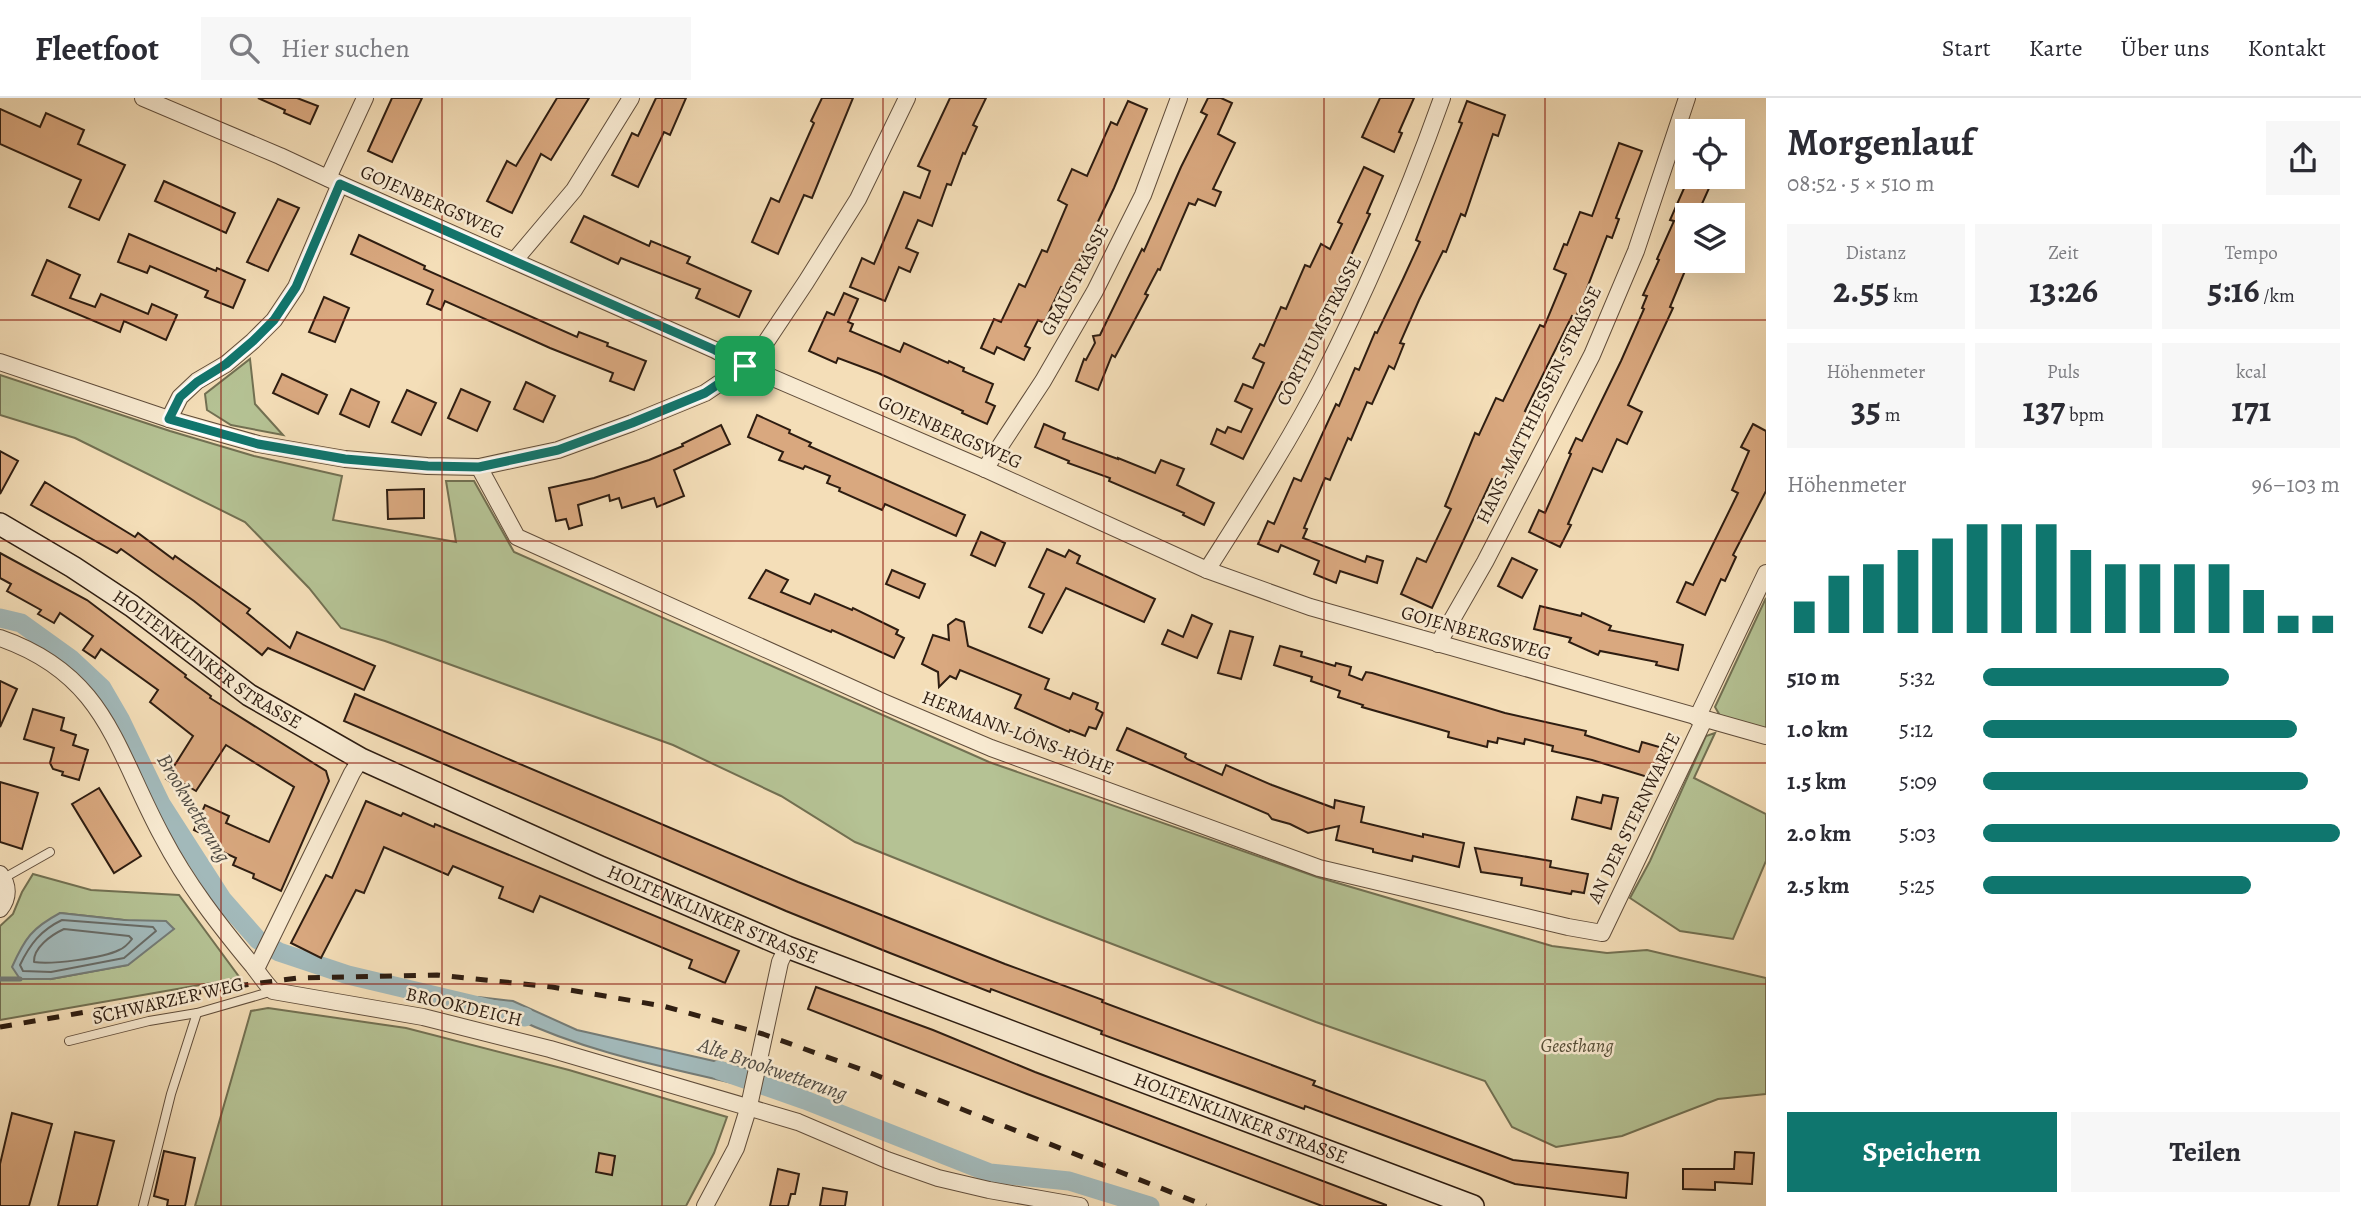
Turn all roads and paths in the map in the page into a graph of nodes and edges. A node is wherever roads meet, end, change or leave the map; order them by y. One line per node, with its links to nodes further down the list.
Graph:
1 (142, 98): 8 (street, GOJENBERGSWEG)
2 (365, 98): 8 (street)
3 (631, 98): 9 (street)
4 (907, 98): 11 (street)
5 (1180, 98): 14 (street, GRAUSTRASSE)
6 (1442, 98): 16 (street, CORTHUMSTRASSE)
7 (1687, 98): 19 (street, HANS-MATTHIESSEN-STRASSE)
8 (334, 181): 9 (street, GOJENBERGSWEG); 12 (street)
9 (514, 261): 11 (street, GOJENBERGSWEG)
10 (0, 362): 12 (street)
11 (745, 366): 13 (street); 14 (street, GOJENBERGSWEG)
12 (169, 419): 13 (street)
13 (479, 467): 26 (street, HERMANN-LÖNS-HÖHE)
14 (985, 469): 16 (street, GOJENBERGSWEG)
15 (0, 524): 22 (main road, HOLTENKLINKER STRASSE)
16 (1207, 570): 19 (street, GOJENBERGSWEG)
17 (1766, 573): 20 (street, AN DER STERNWARTE)
18 (0, 638): 28 (street)
19 (1438, 644): 20 (street, GOJENBERGSWEG)
20 (1700, 719): 21 (street, GOJENBERGSWEG); 26 (street, AN DER STERNWARTE)
21 (1766, 736)
22 (361, 760): 27 (main road, HOLTENKLINKER STRASSE); 28 (street)
23 (50, 852): 24 (lane)
24 (2, 876): 25 (street)
25 (0, 909)
26 (1602, 933)
27 (787, 947): 32 (street); 36 (main road, HOLTENKLINKER STRASSE)
28 (256, 969): 29 (street)
29 (273, 991): 30 (lane, SCHWARZER WEG); 32 (street, BROOKDEICH)
30 (197, 1013): 31 (lane, SCHWARZER WEG); 34 (lane)
31 (69, 1041)
32 (749, 1106): 33 (street, BROOKDEICH); 35 (street)
33 (1073, 1205)
34 (143, 1206)
35 (705, 1206)
36 (1473, 1206)

